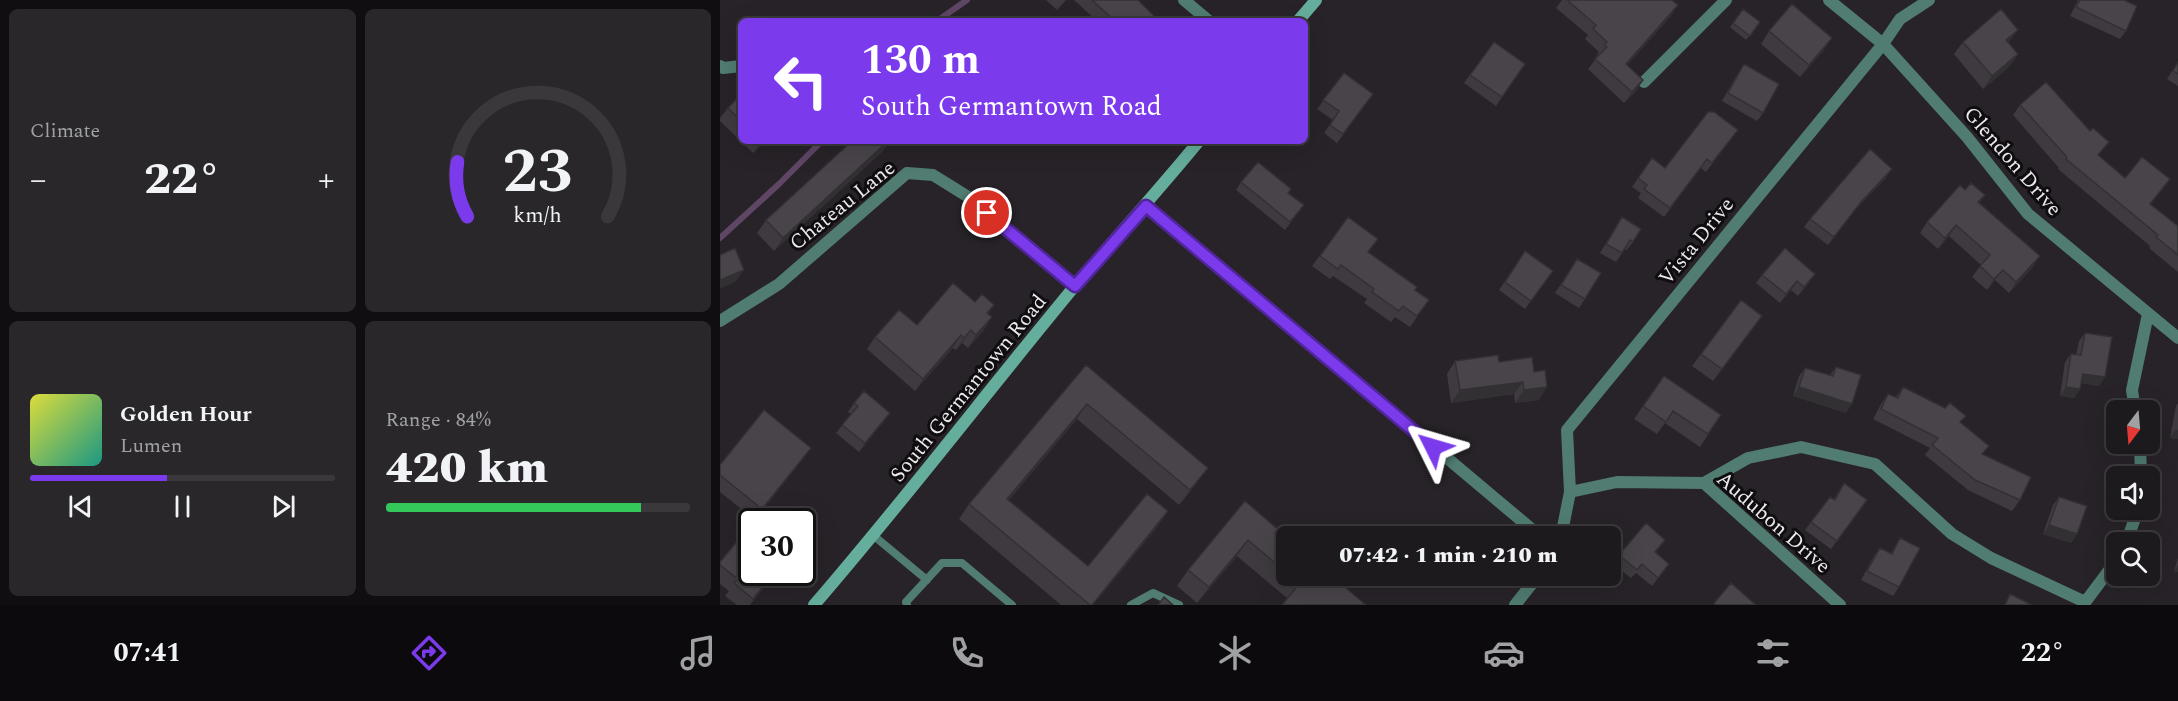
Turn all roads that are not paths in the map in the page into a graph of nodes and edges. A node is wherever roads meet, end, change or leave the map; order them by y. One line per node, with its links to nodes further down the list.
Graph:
1 (1184, 0): 6 (street)
2 (1316, 0): 7 (main road)
3 (1726, 0): 11 (street)
4 (1829, 0): 8 (street, Glendon Drive)
5 (1929, 0): 8 (street, Vista Drive)
6 (1205, 18)
7 (1301, 18)
8 (1883, 44): 15 (street, Glendon Drive); 20 (street, Vista Drive)
9 (720, 66): 10 (street)
10 (738, 66)
11 (1644, 82)
12 (1197, 144): 13 (main road, South Germantown Road)
13 (1146, 206): 14 (main road, South Germantown Road); 21 (street)
14 (1075, 286): 16 (street, Chateau Lane); 23 (main road, South Germantown Road)
15 (2148, 314): 17 (street, Glendon Drive); 18 (street)
16 (720, 321)
17 (2178, 338)
18 (2133, 400)
19 (1704, 483): 20 (street, Audubon Drive); 27 (street); 34 (street, Audubon Drive)
20 (1570, 492): 22 (street, Vista Drive)
21 (1528, 526)
22 (1563, 526)
23 (874, 536): 25 (lane); 28 (main road, South Germantown Road)
24 (2106, 574): 27 (street)
25 (927, 580): 29 (lane); 30 (lane)
26 (1530, 586): 33 (street)
27 (2084, 603)
28 (814, 605)
29 (907, 605)
30 (1012, 605)
31 (1131, 605): 32 (lane)
32 (1179, 605)
33 (1515, 605)
34 (1840, 605)

